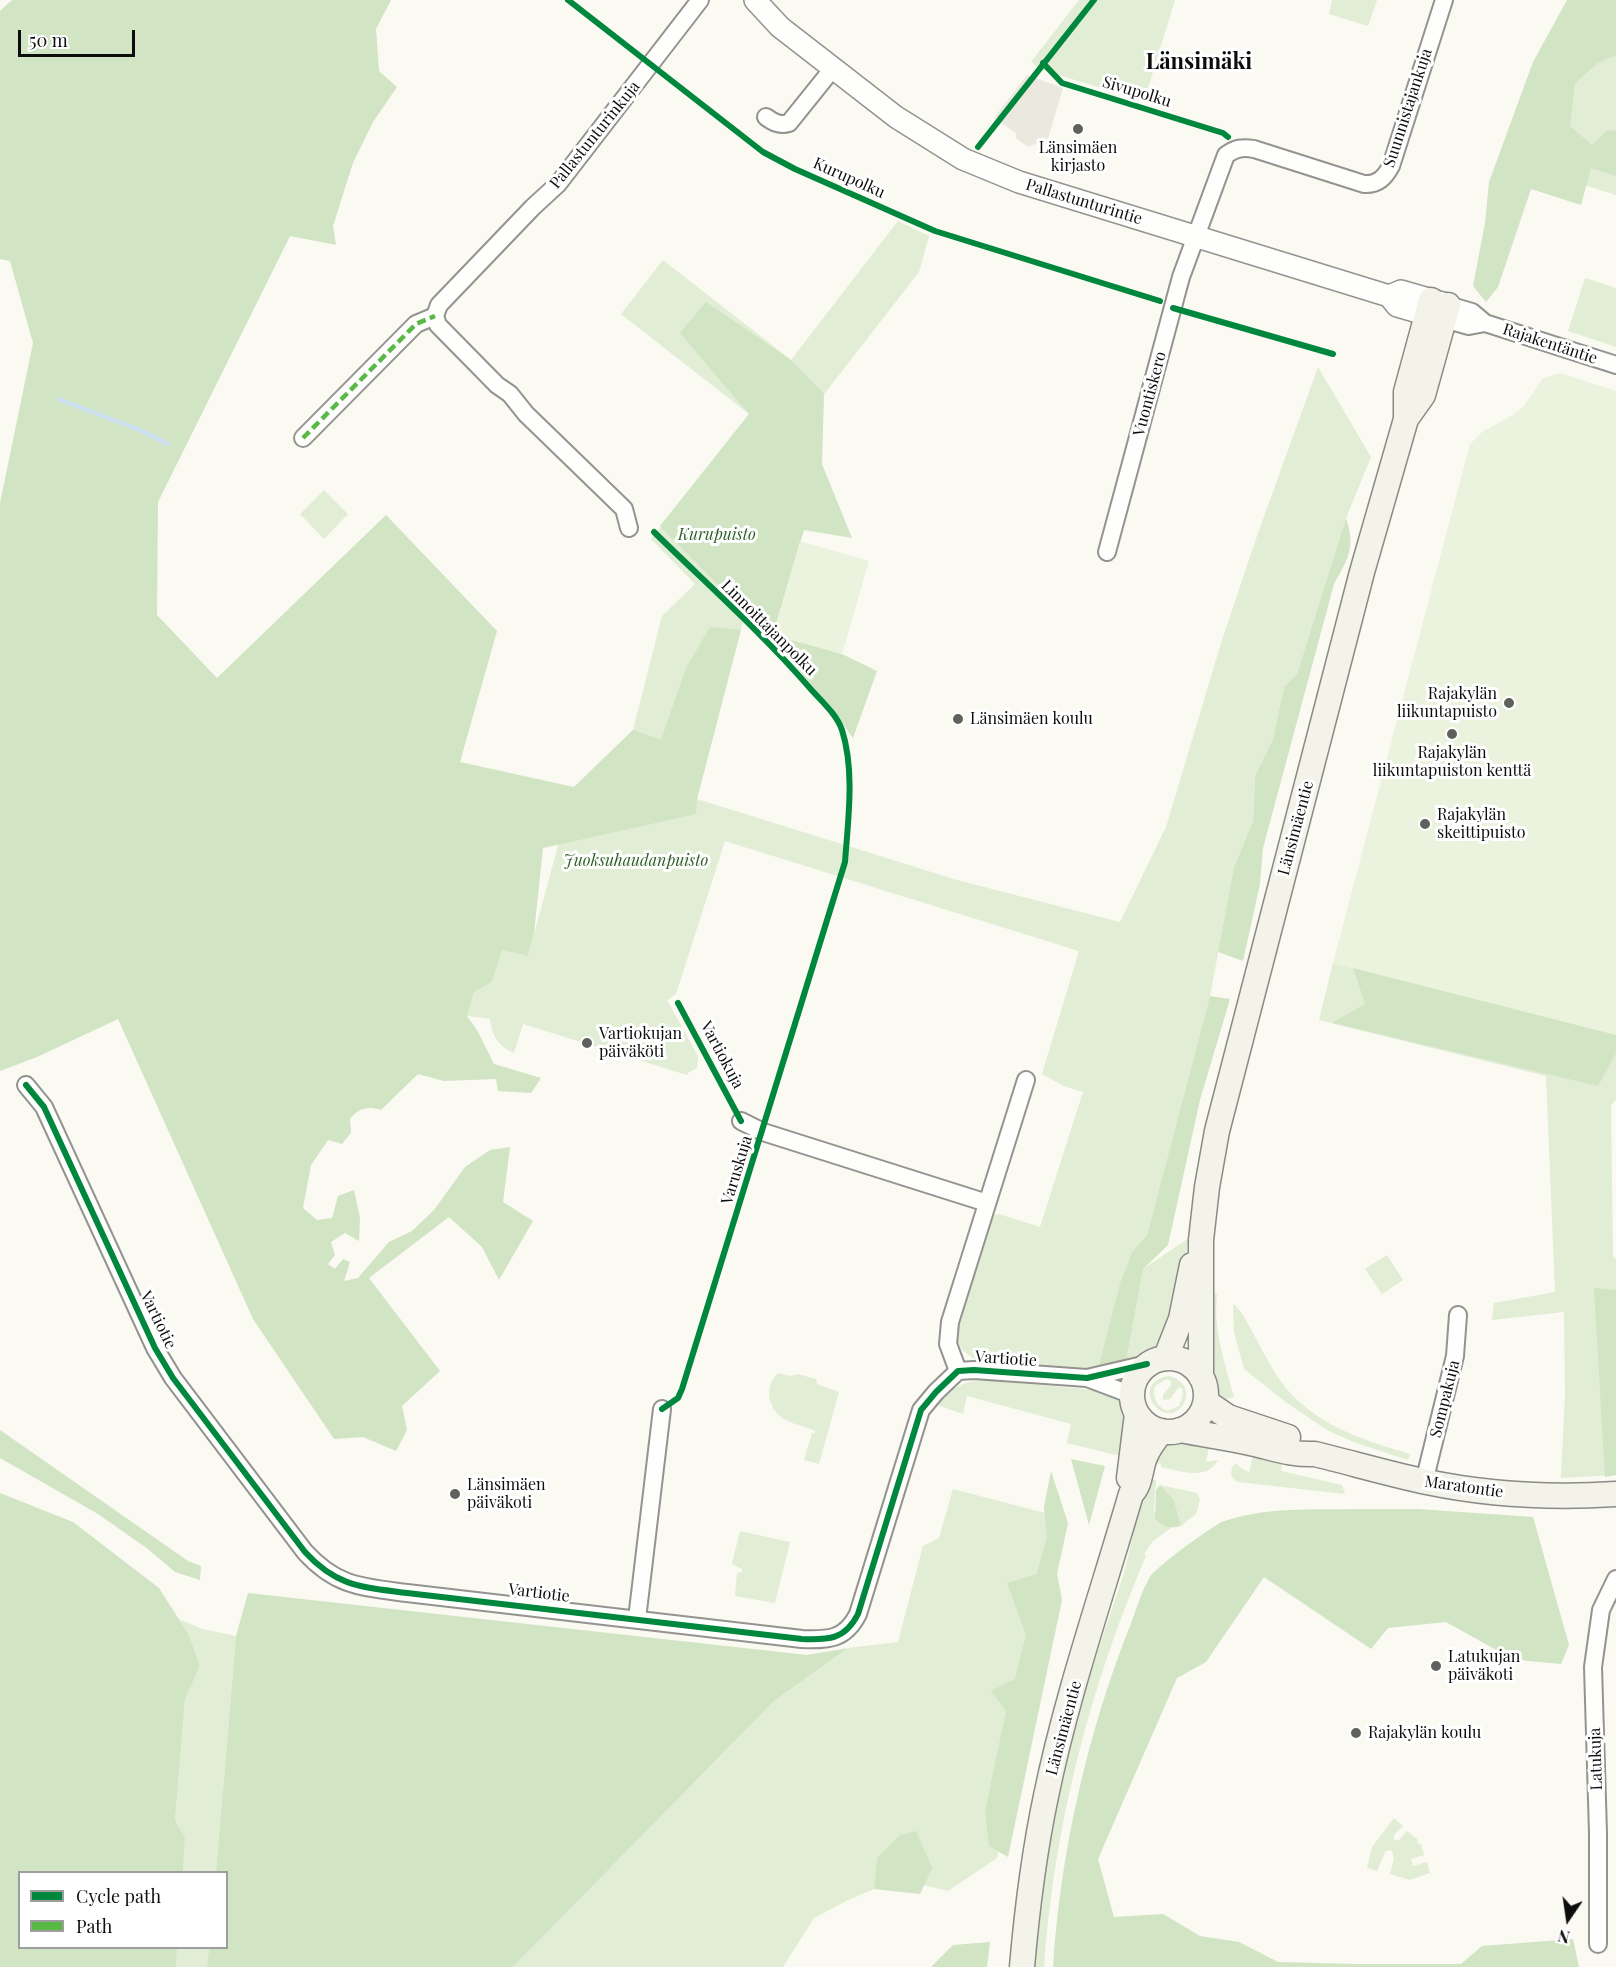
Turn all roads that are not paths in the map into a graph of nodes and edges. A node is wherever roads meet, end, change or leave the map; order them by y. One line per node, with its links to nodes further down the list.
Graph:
1 (700, 0): 8 (street, Pallastunturinkuja)
2 (755, 0): 4 (street, Pallastunturintie)
3 (1444, 0): 6 (street, Suunnistajankuja)
4 (834, 67): 5 (street); 6 (street, Pallastunturintie)
5 (766, 117)
6 (1195, 237): 7 (street, Pallastunturintie); 12 (street, Vuontiskero)
7 (1438, 310): 9 (street, Rajakentäntie); 17 (main road, Länsimäentie)
8 (435, 316): 10 (street); 11 (street)
9 (1616, 365)
10 (303, 438)
11 (629, 528)
12 (1107, 552)
13 (1026, 1080): 16 (street, Vartiotie)
14 (26, 1086): 32 (street, Vartiotie)
15 (741, 1121): 16 (street)
16 (987, 1203): 20 (street, Vartiotie)
17 (1201, 1240): 19 (main road, Länsimäentie); 22 (main road, Länsimäentie)
18 (1458, 1315): 28 (street, Sompakuja)
19 (1157, 1361): 21 (street, Vartiotie); 22 (main road); 24 (main road)
20 (958, 1371): 21 (street, Vartiotie); 32 (street, Vartiotie)
21 (1088, 1377): 24 (street, Vartiotie)
22 (1202, 1377): 23 (main road)
23 (1206, 1402): 26 (main road); 27 (main road, Maratontie)
24 (1134, 1404): 26 (main road); 29 (main road, Länsimäentie)
25 (662, 1409): 32 (street)
26 (1171, 1431): 27 (main road, Maratontie); 29 (main road, Länsimäentie)
27 (1315, 1454): 28 (main road, Maratontie)
28 (1424, 1482): 30 (main road, Maratontie)
29 (1131, 1494): 34 (main road, Länsimäentie)
30 (1616, 1494)
31 (1616, 1579): 33 (street, Latukuja)
32 (637, 1619)
33 (1598, 1944)
34 (1022, 1967)

